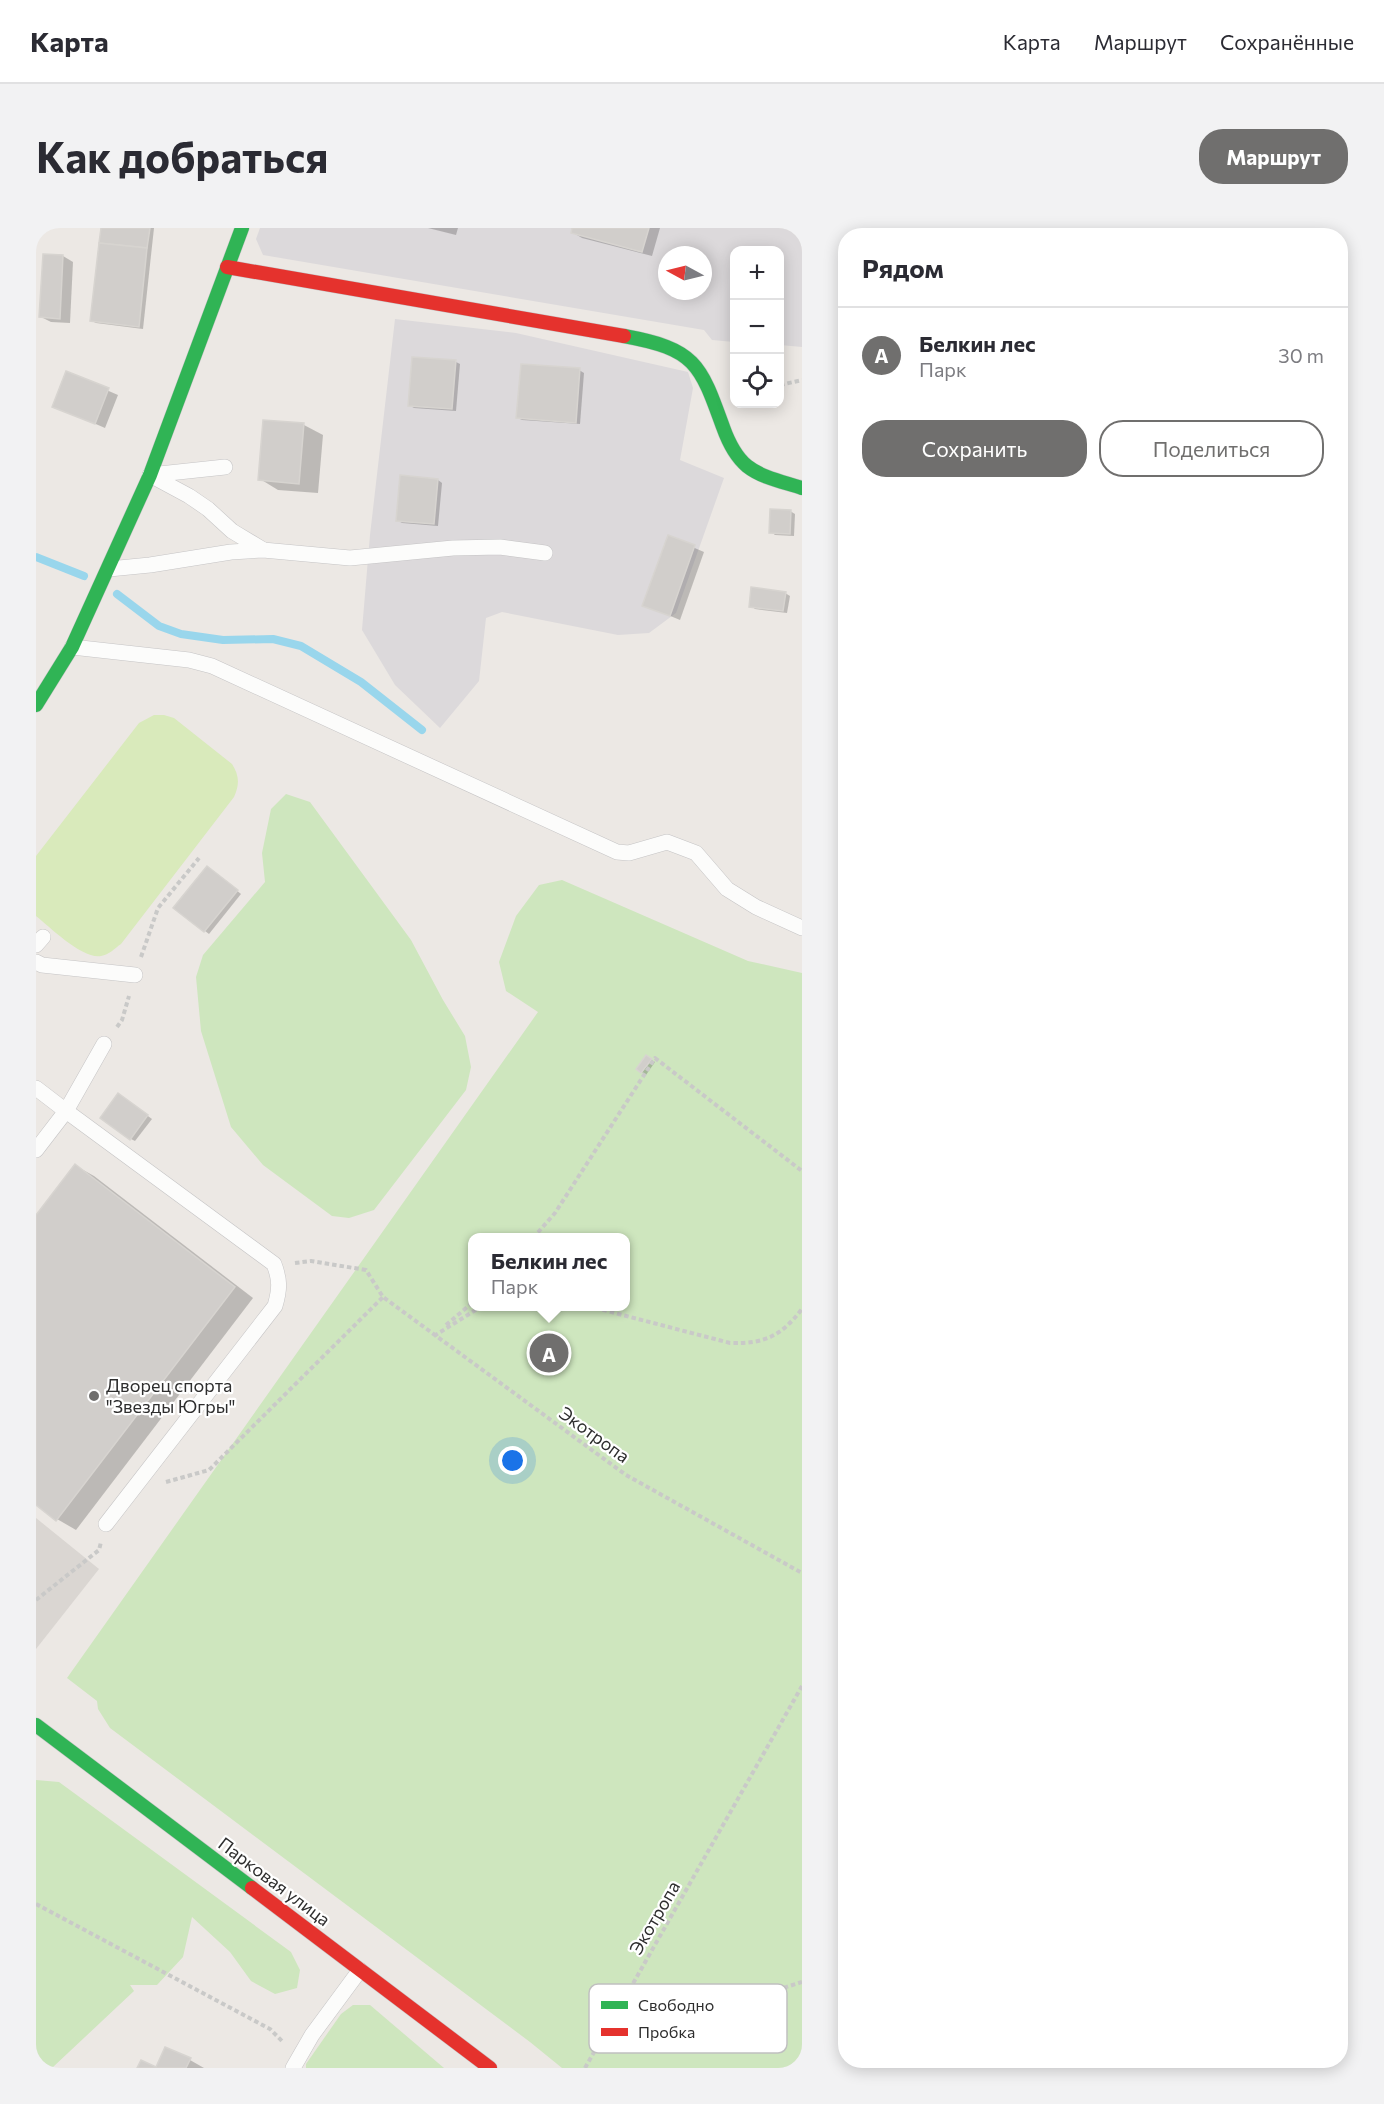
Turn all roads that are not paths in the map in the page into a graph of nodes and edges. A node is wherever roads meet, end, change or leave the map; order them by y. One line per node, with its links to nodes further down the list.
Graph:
1 (242, 228): 2 (street)
2 (227, 267): 4 (street); 5 (street)
3 (225, 467): 4 (lane)
4 (150, 475): 6 (lane); 8 (street)
5 (802, 488)
6 (263, 550): 7 (lane); 8 (lane)
7 (545, 553)
8 (109, 569): 9 (street)
9 (72, 648): 10 (street); 11 (lane)
10 (36, 705)
11 (802, 928)
12 (36, 962): 13 (lane)
13 (135, 975)
14 (105, 1044): 16 (lane)
15 (36, 1088): 16 (lane)
16 (66, 1111): 17 (lane); 18 (lane)
17 (36, 1150)
18 (106, 1524)
19 (36, 1725): 20 (street, Парковая улица)
20 (360, 1970): 21 (lane); 22 (street, Парковая улица)
21 (295, 2063)
22 (490, 2068)

